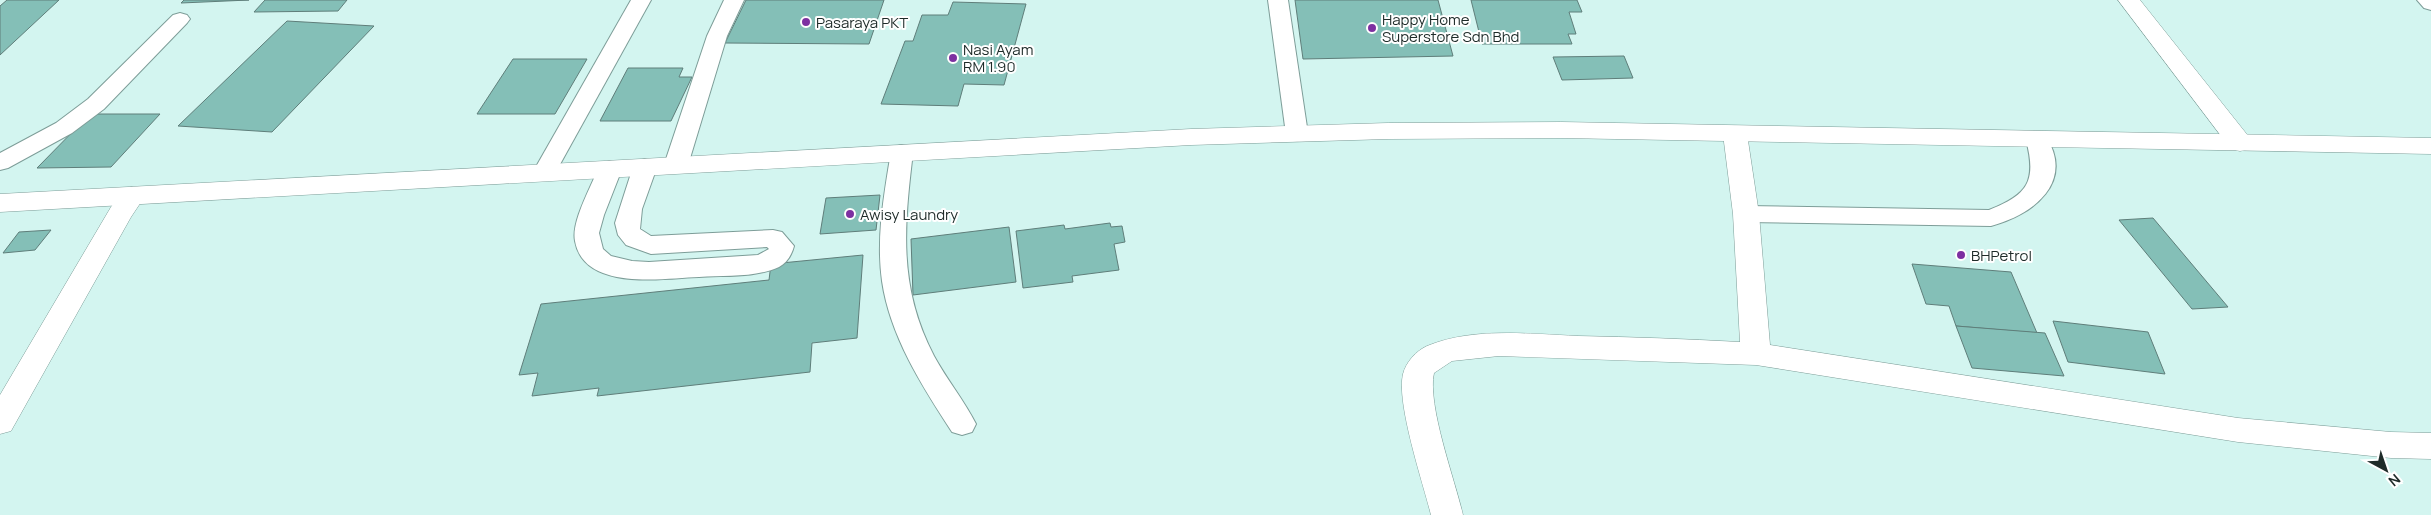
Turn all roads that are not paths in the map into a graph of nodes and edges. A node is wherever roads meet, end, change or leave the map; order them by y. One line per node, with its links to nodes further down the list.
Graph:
1 (642, 0): 18 (lane)
2 (734, 0): 15 (lane)
3 (1278, 0): 8 (lane)
4 (2129, 0): 11 (main road)
5 (2427, 0): 6 (lane)
6 (2431, 4)
7 (180, 19): 14 (lane)
8 (1297, 134): 9 (main road); 13 (main road)
9 (1735, 134): 10 (main road); 21 (main road)
10 (2037, 140): 11 (main road); 21 (lane)
11 (2240, 143): 12 (main road)
12 (2431, 146)
13 (902, 152): 15 (main road); 24 (lane)
14 (0, 163)
15 (676, 165): 16 (main road)
16 (645, 167): 17 (main road); 17 (lane)
17 (610, 169): 18 (main road)
18 (545, 172): 19 (main road)
19 (132, 196): 20 (main road); 23 (main road)
20 (0, 203)
21 (1746, 214): 22 (main road)
22 (1756, 354): 25 (main road); 26 (main road)
23 (0, 422)
24 (962, 424)
25 (2431, 446)
26 (1447, 515)

